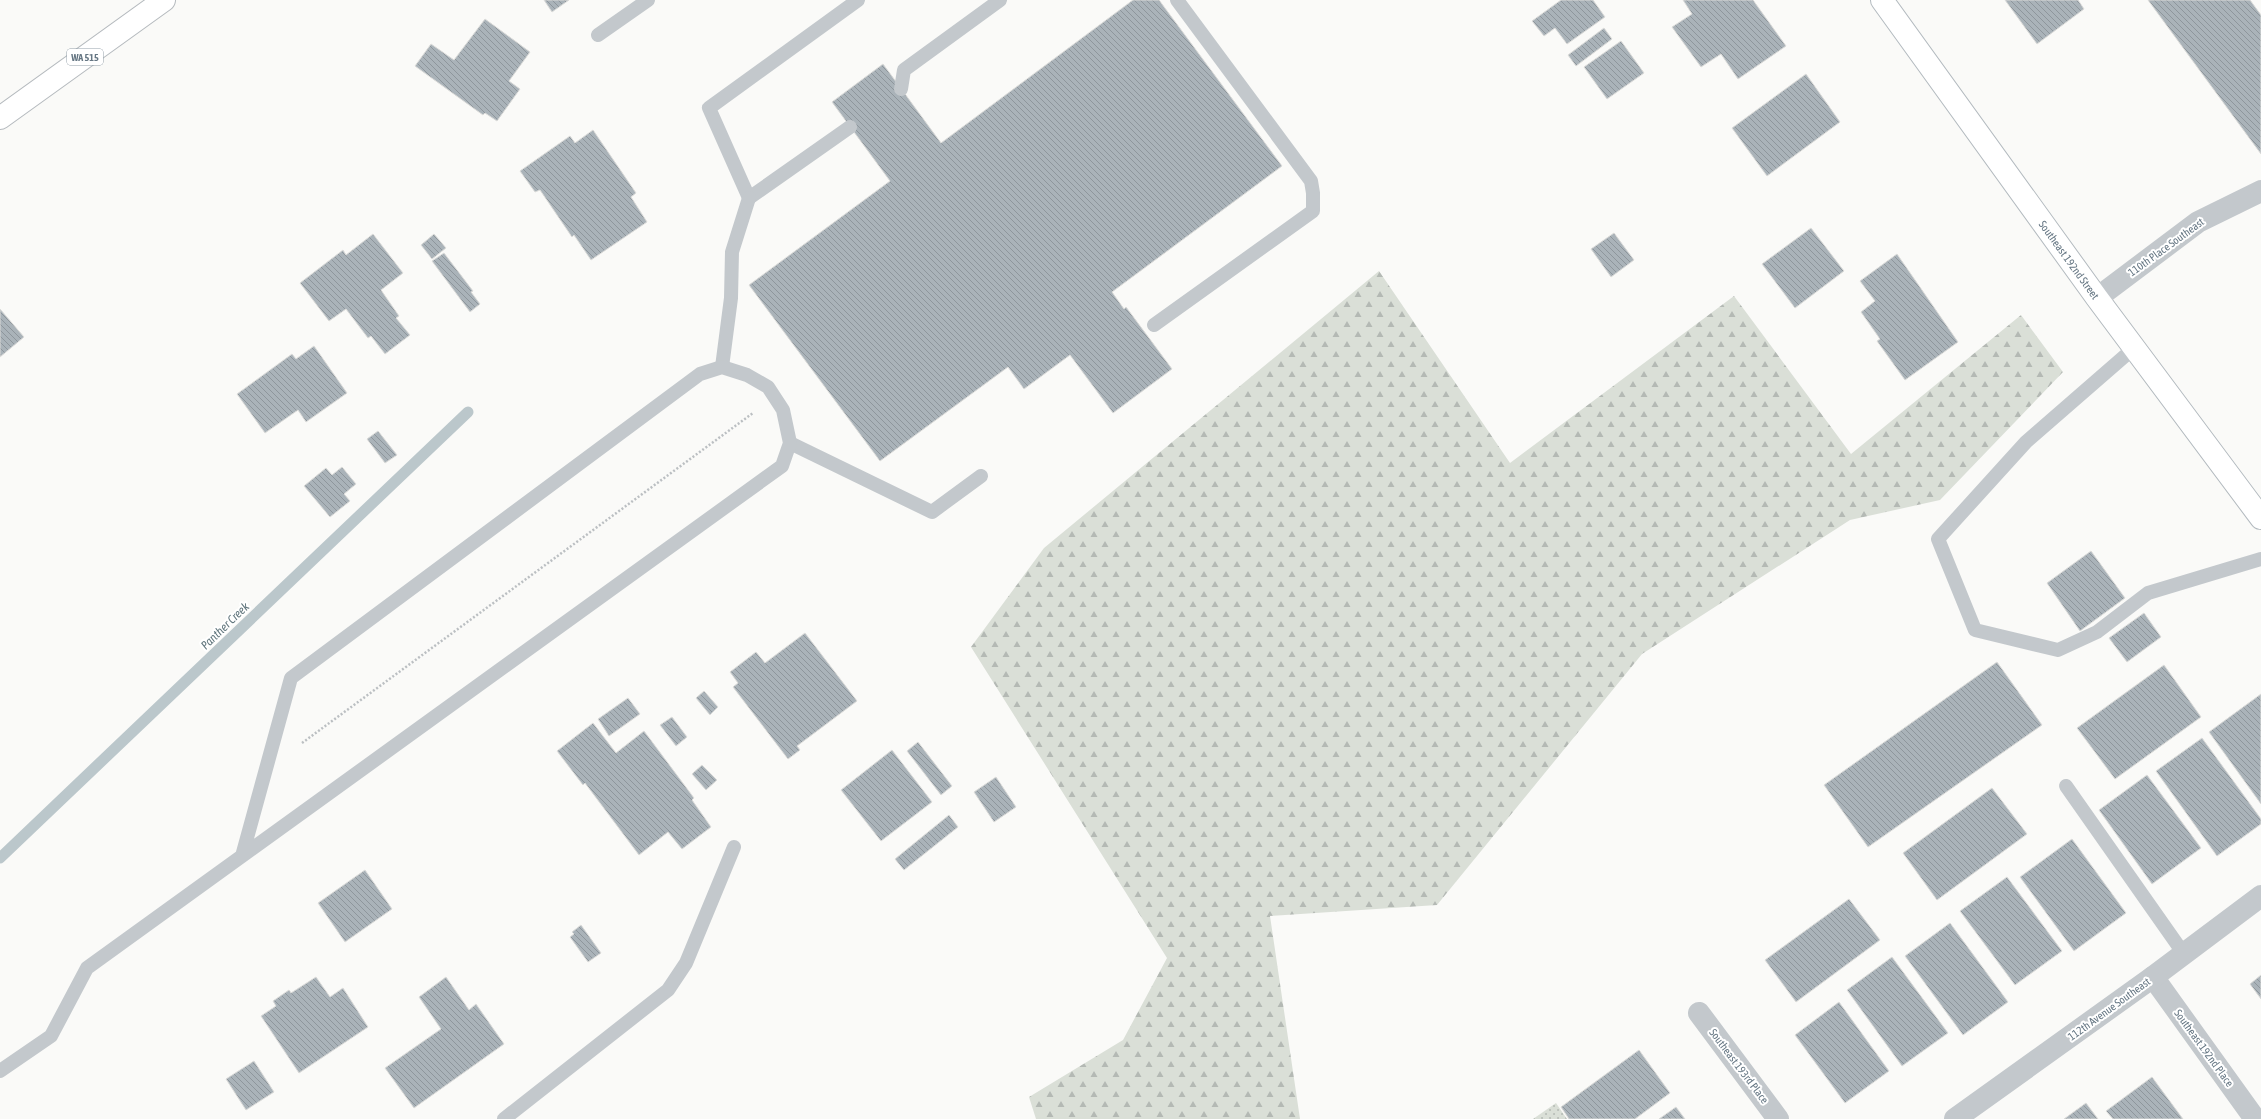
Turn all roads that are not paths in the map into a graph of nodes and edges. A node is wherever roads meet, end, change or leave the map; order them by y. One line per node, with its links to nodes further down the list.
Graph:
1 (164, 0): 9 (street, WA 515)
2 (648, 0): 7 (lane)
3 (858, 0): 12 (lane)
4 (1000, 0): 8 (lane)
5 (1177, 0): 14 (lane)
6 (1882, 0): 13 (street, Southeast 192nd Street)
7 (598, 36)
8 (901, 89)
9 (0, 118)
10 (850, 127): 12 (lane)
11 (2261, 192): 13 (street, 110th Place Southeast)
12 (749, 198): 16 (lane)
13 (2097, 298): 15 (street, Southeast 192nd Street)
14 (1154, 325)
15 (2134, 348): 19 (street, Southeast 192nd Street); 20 (lane)
16 (722, 366): 17 (lane); 23 (lane)
17 (790, 443): 18 (lane); 23 (lane)
18 (981, 476)
19 (2261, 518)
20 (2261, 559)
21 (2066, 786): 25 (lane)
22 (734, 847): 29 (lane)
23 (242, 856): 28 (lane)
24 (2261, 896): 25 (street, 112th Avenue Southeast)
25 (2184, 954): 26 (street, 112th Avenue Southeast)
26 (2153, 977): 31 (street, 112th Avenue Southeast); 32 (street, Southeast 192nd Place)
27 (1699, 1013): 30 (street, Southeast 193rd Place)
28 (0, 1071)
29 (504, 1119)
30 (1778, 1119)
31 (1955, 1119)
32 (2255, 1119)

